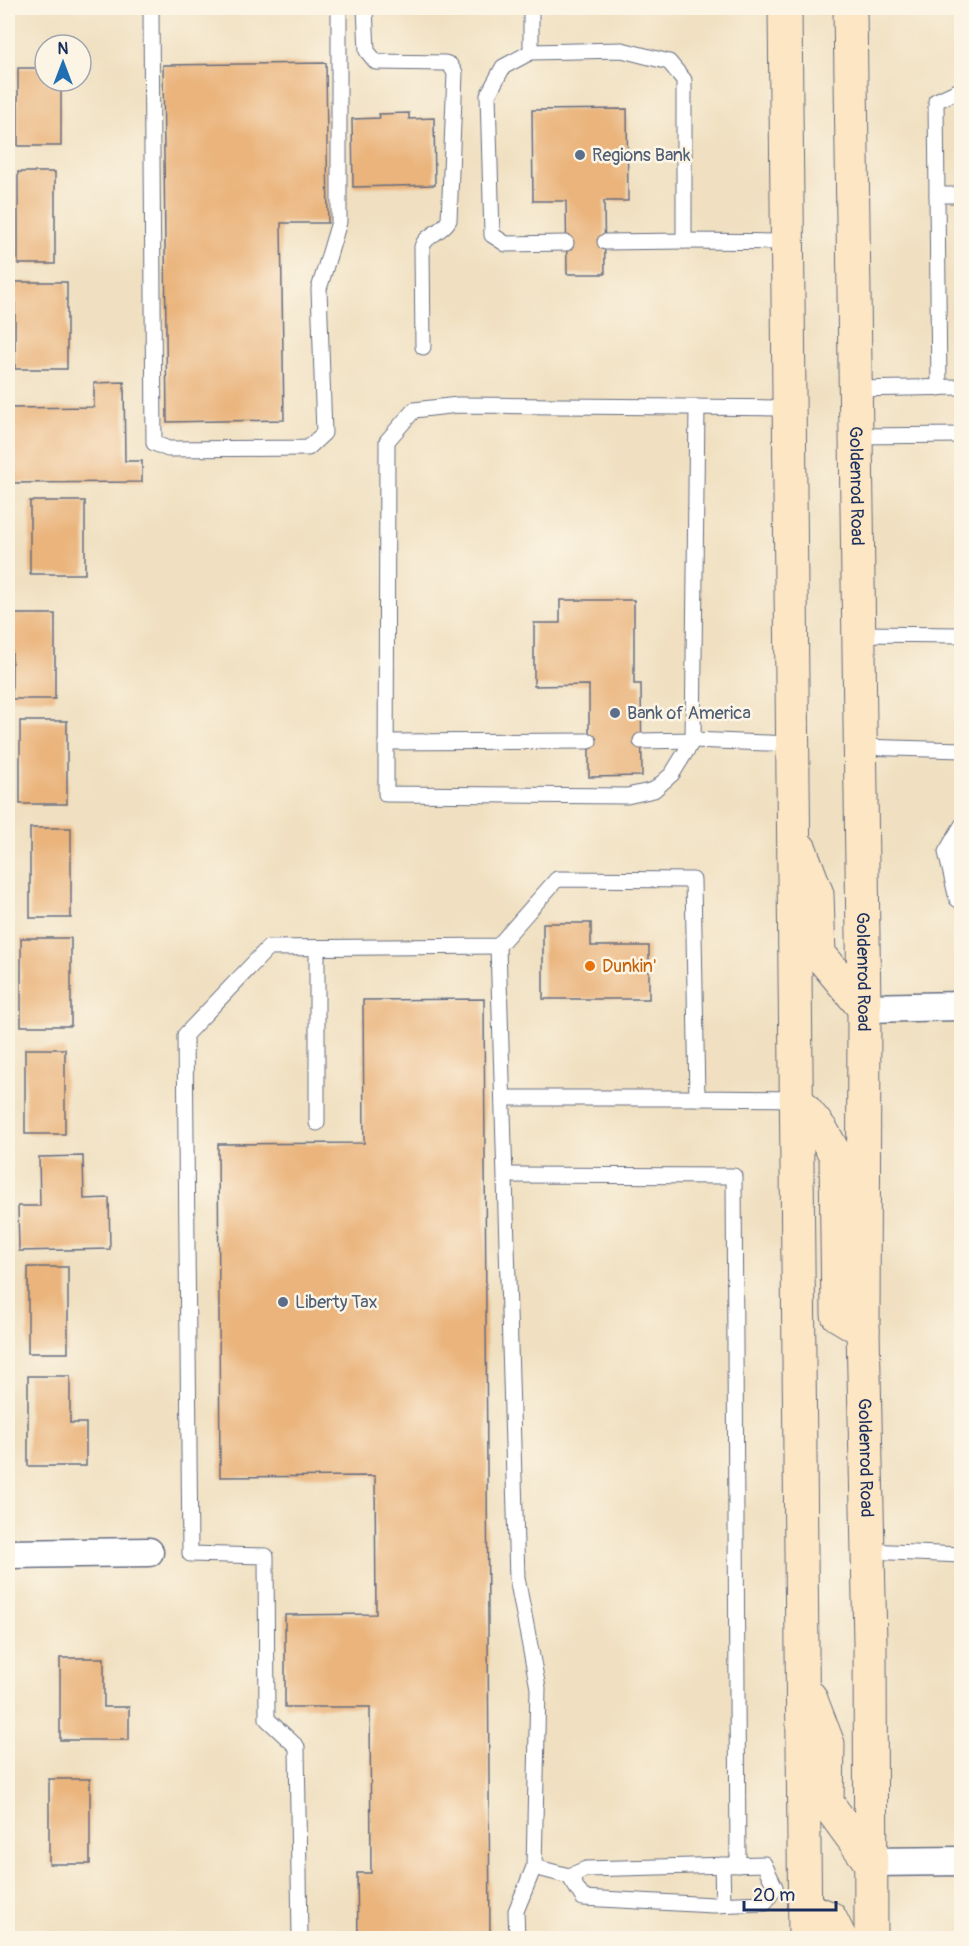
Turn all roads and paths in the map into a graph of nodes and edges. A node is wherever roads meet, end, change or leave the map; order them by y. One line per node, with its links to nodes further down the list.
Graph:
1 (151, 8): 2 (lane)
2 (339, 8)
3 (364, 8): 15 (lane)
4 (531, 8): 7 (lane)
5 (785, 8): 13 (main road)
6 (849, 8): 18 (main road, Goldenrod Road)
7 (531, 52): 11 (lane); 14 (lane)
8 (962, 89): 9 (lane)
9 (937, 195): 10 (lane); 16 (lane)
10 (962, 195)
11 (684, 241): 12 (lane); 13 (lane)
12 (605, 242)
13 (788, 242): 20 (main road)
14 (566, 243)
15 (423, 347)
16 (939, 387): 17 (lane); 18 (lane)
17 (962, 387)
18 (854, 389): 22 (main road, Goldenrod Road)
19 (697, 407): 20 (lane); 25 (lane); 28 (lane)
20 (789, 408): 29 (main road)
21 (962, 435): 22 (lane)
22 (855, 436): 23 (main road, Goldenrod Road)
23 (858, 634): 24 (lane); 30 (main road, Goldenrod Road)
24 (962, 635)
25 (693, 740): 27 (lane); 28 (lane); 29 (lane)
26 (589, 741): 28 (lane)
27 (641, 741)
28 (386, 742)
29 (792, 744): 33 (main road)
30 (860, 747): 31 (lane); 38 (main road, Goldenrod Road)
31 (962, 750)
32 (962, 825): 34 (lane)
33 (792, 831): 38 (main road); 41 (main road)
34 (962, 903)
35 (498, 946): 36 (lane); 39 (lane); 40 (lane)
36 (317, 948): 42 (lane); 58 (lane)
37 (962, 1006): 38 (street)
38 (864, 1008): 44 (main road, Goldenrod Road)
39 (503, 1098): 40 (lane); 43 (lane)
40 (697, 1098): 41 (lane)
41 (796, 1099): 44 (main road); 49 (main road)
42 (317, 1123)
43 (507, 1175): 53 (lane); 54 (lane)
44 (863, 1330): 45 (main road, Goldenrod Road)
45 (867, 1551): 48 (lane); 51 (main road, Goldenrod Road)
46 (149, 1552): 47 (street)
47 (8, 1554)
48 (962, 1555)
49 (802, 1676): 51 (main road); 57 (main road)
50 (962, 1861): 51 (street)
51 (870, 1862): 61 (main road, Goldenrod Road)
52 (722, 1865): 53 (lane); 55 (lane); 56 (lane)
53 (738, 1865): 57 (lane)
54 (534, 1867): 55 (lane); 59 (lane)
55 (569, 1876): 56 (lane)
56 (723, 1904): 57 (lane)
57 (798, 1905): 60 (main road)
58 (300, 1938)
59 (516, 1938)
60 (840, 1938)
61 (871, 1938)

